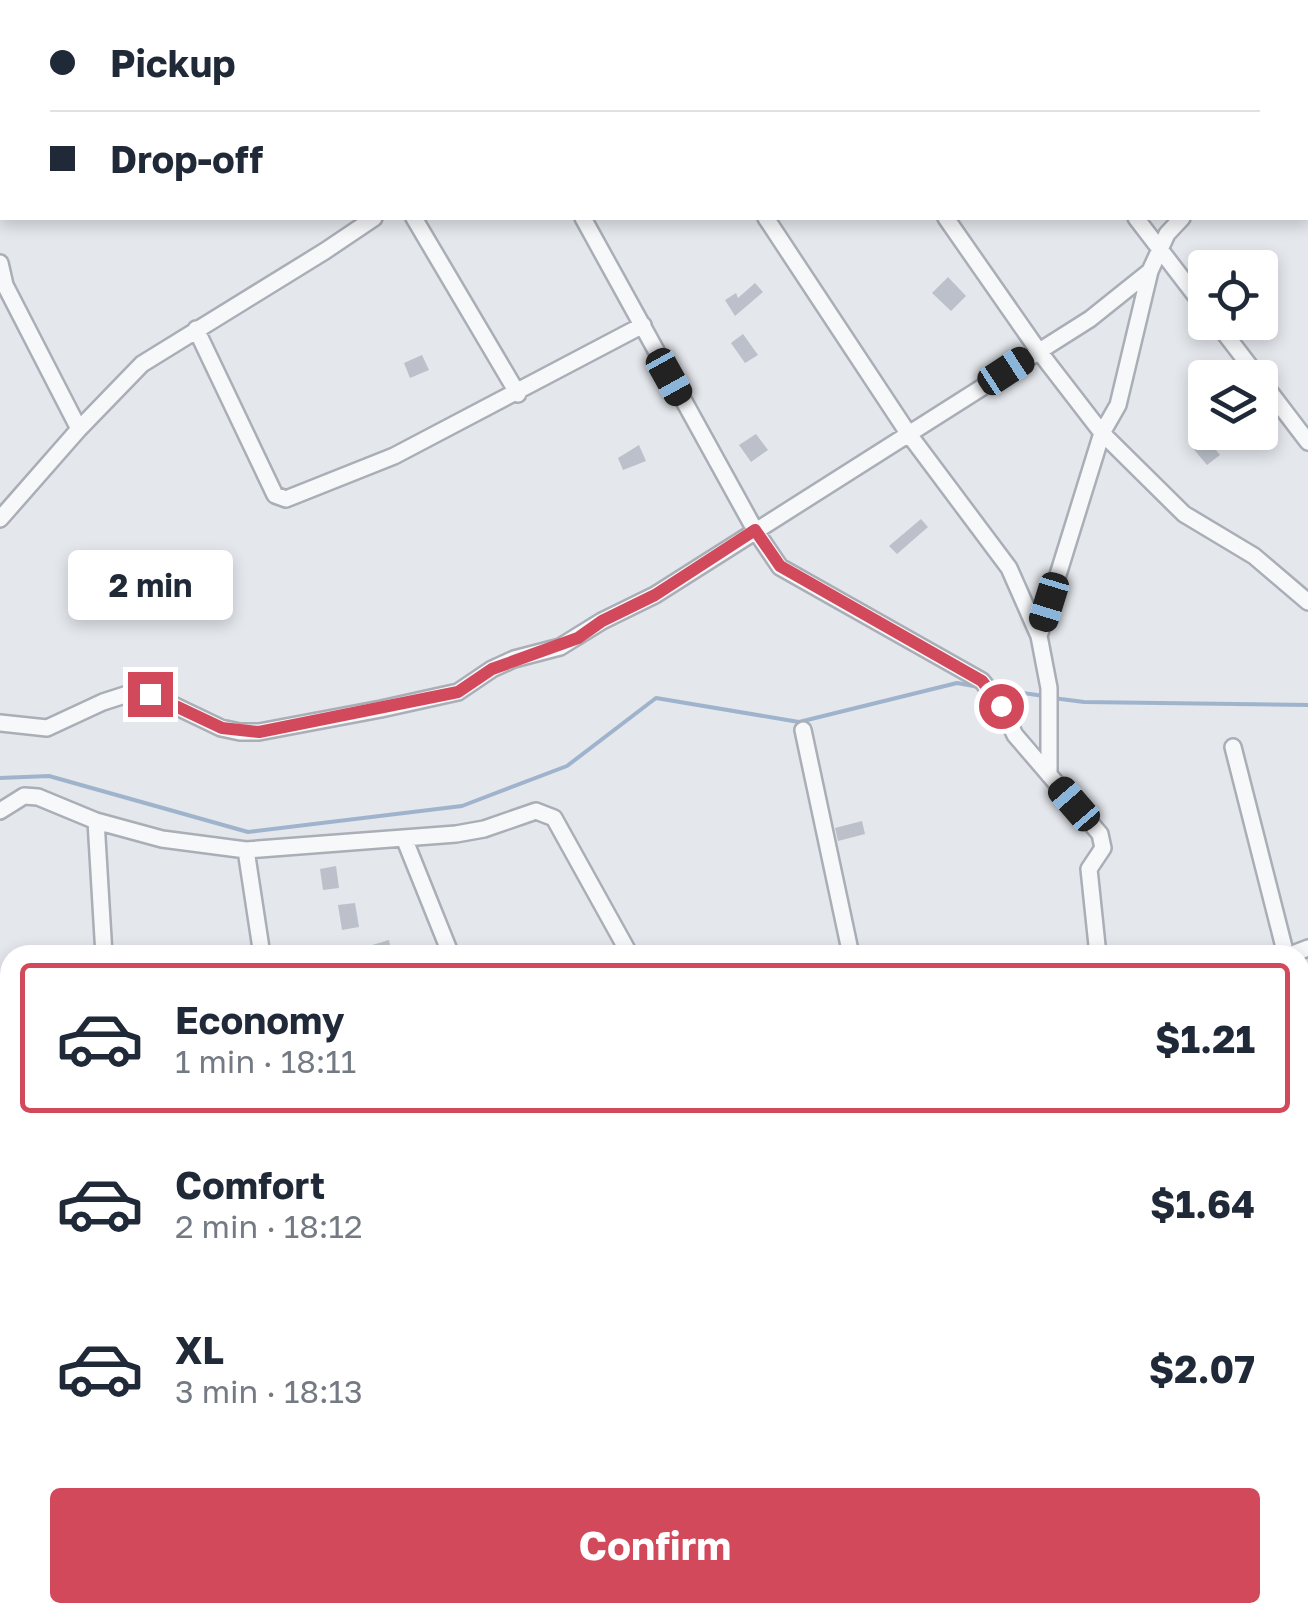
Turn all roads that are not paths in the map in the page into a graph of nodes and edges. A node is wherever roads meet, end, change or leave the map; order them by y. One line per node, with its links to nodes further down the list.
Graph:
1 (371, 220): 13 (street)
2 (415, 220): 17 (street)
3 (583, 220): 12 (street)
4 (767, 220): 20 (street)
5 (947, 220): 15 (street)
6 (1138, 220): 8 (street)
7 (1180, 220): 8 (street)
8 (1160, 250): 10 (street); 11 (street)
9 (0, 263): 19 (street)
10 (1150, 271): 15 (street); 21 (street)
11 (1188, 286)
12 (643, 325): 17 (street); 24 (street)
13 (196, 329): 17 (street); 19 (street)
14 (1230, 340): 16 (street)
15 (1038, 350): 20 (street); 21 (street)
16 (1245, 360)
17 (518, 394)
18 (1278, 403): 22 (street)
19 (78, 429): 23 (street)
20 (908, 433): 24 (street); 26 (street)
21 (1102, 433): 25 (street); 26 (street)
22 (1308, 442)
23 (0, 520)
24 (755, 530): 27 (street); 30 (street)
25 (1308, 602)
26 (1039, 636): 30 (street)
27 (0, 723)
28 (803, 730): 39 (street)
29 (1233, 747): 41 (street)
30 (1049, 776): 40 (street)
31 (0, 811): 32 (street)
32 (96, 821): 34 (street); 35 (street)
33 (404, 838): 34 (street); 37 (street); 38 (street)
34 (246, 850): 36 (street)
35 (103, 945)
36 (260, 945)
37 (447, 945)
38 (624, 945)
39 (849, 945)
40 (1097, 945)
41 (1285, 945)

